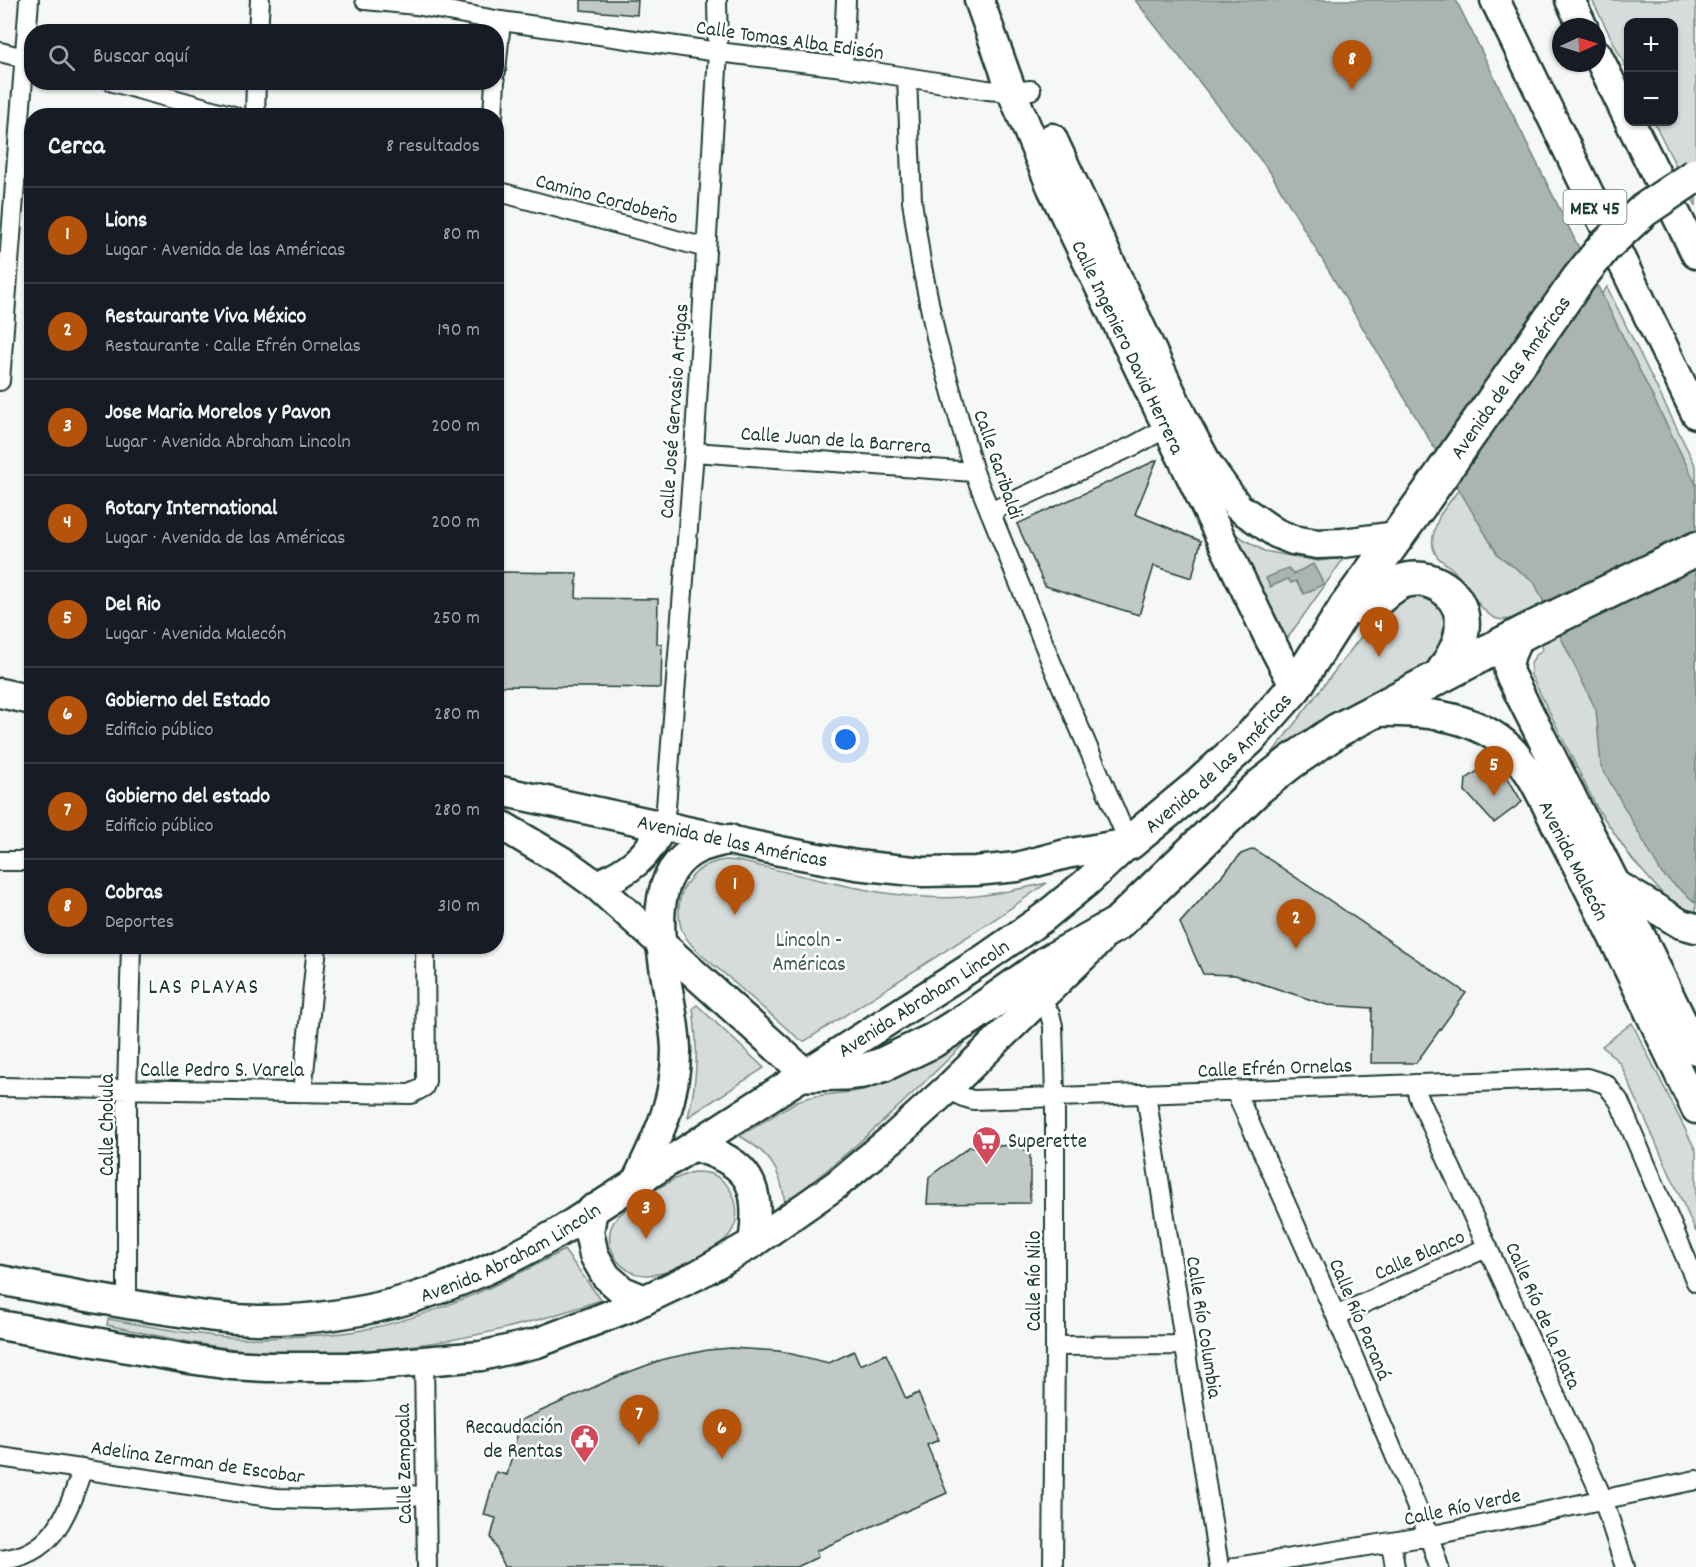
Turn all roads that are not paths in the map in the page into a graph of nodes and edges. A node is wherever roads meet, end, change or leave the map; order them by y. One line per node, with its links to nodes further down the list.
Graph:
1 (29, 0): 13 (street)
2 (260, 0): 14 (street)
3 (365, 0): 10 (street, Calle Tomas Alba Edisón)
4 (717, 0): 17 (street, Calle José Gervasio Artigas)
5 (846, 0): 19 (street)
6 (979, 0): 26 (main road, Calle Ingeniero David Herrera)
7 (998, 0): 26 (main road, Calle Ingeniero David Herrera)
8 (1495, 0): 37 (main road, MEX 45)
9 (1570, 0): 11 (main road)
10 (417, 3): 12 (street, Calle Tomas Alba Edisón)
11 (1579, 18)
12 (501, 21): 15 (street); 17 (street, Calle Tomas Alba Edisón)
13 (29, 24)
14 (258, 24)
15 (501, 24)
16 (0, 52): 18 (street)
17 (718, 52): 19 (street, Calle Tomas Alba Edisón); 34 (street, Calle José Gervasio Artigas)
18 (24, 59)
19 (843, 68): 21 (street, Calle Tomas Alba Edisón)
20 (1606, 72): 30 (main road)
21 (907, 78): 26 (street, Calle Tomas Alba Edisón); 41 (street, Calle Garibaldi)
22 (25, 90): 36 (street)
23 (141, 90): 27 (street)
24 (256, 90): 28 (street)
25 (495, 90): 29 (street)
26 (1022, 91): 38 (main road, Calle Ingeniero David Herrera)
27 (206, 108)
28 (255, 108)
29 (493, 108)
30 (1624, 110)
31 (1632, 126): 35 (main road)
32 (1696, 175): 43 (highway, Avenida de las Américas, bridge)
33 (504, 192): 34 (street, Camino Cordobeño)
34 (706, 248): 39 (street, Calle José Gervasio Artigas)
35 (1696, 254)
36 (0, 381)
37 (1696, 414)
38 (1175, 423): 40 (main road, Calle Ingeniero David Herrera); 42 (street)
39 (694, 452): 41 (street, Calle Juan de la Barrera); 56 (street, Calle José Gervasio Artigas)
40 (1199, 471): 43 (main road, Calle Ingeniero David Herrera); 49 (main road, Calle Ingeniero David Herrera)
41 (974, 472): 42 (street, Calle Garibaldi)
42 (990, 512): 59 (street, Calle Garibaldi)
43 (1397, 536): 45 (highway); 46 (highway, Avenida de las Américas)
44 (1696, 549): 47 (highway)
45 (1440, 583): 46 (highway); 48 (highway)
46 (1346, 607): 49 (highway, Avenida de las Américas)
47 (1525, 633): 48 (highway); 63 (main road, Avenida Malecón)
48 (1442, 675): 52 (highway)
49 (1295, 687): 53 (highway, Avenida de las Américas)
50 (0, 693): 51 (main road)
51 (24, 698)
52 (1370, 712): 54 (highway); 81 (main road, Avenida Malecón)
53 (1249, 739): 54 (highway); 59 (highway, Avenida de las Américas)
54 (1259, 787): 64 (highway)
55 (504, 792): 56 (main road, Avenida de las Américas)
56 (662, 825): 58 (main road, Avenida de las Américas); 62 (main road)
57 (504, 827): 62 (main road)
58 (730, 839): 59 (main road, Avenida de las Américas); 66 (main road)
59 (1129, 843): 72 (main road, Avenida Abraham Lincoln)
60 (0, 861): 61 (street)
61 (24, 861)
62 (596, 885): 66 (main road)
63 (1616, 885): 65 (main road); 71 (main road, Avenida Malecón)
64 (1117, 924): 70 (main road); 72 (highway)
65 (1696, 928)
66 (662, 944): 72 (main road); 83 (main road)
67 (131, 954): 77 (street, Calle Cholula)
68 (316, 954): 78 (street)
69 (425, 954): 78 (street, Calle Pedro S. Varela)
70 (1039, 999): 75 (main road); 80 (street, Calle Río Nilo)
71 (1696, 1050)
72 (806, 1074): 82 (main road, Avenida Abraham Lincoln)
73 (1415, 1084): 76 (street, Calle Efrén Ornelas); 86 (street, Calle Río de la Plata); 88 (street, Calle Efrén Ornelas)
74 (0, 1088): 77 (street, Calle Pedro S. Varela)
75 (947, 1089): 80 (street, Calle Efrén Ornelas); 85 (main road)
76 (1235, 1090): 79 (street, Calle Efrén Ornelas); 91 (street, Calle Río Paraná)
77 (128, 1091): 78 (street, Calle Pedro S. Varela); 90 (street, Calle Cholula)
78 (302, 1092)
79 (1146, 1094): 80 (street, Calle Efrén Ornelas); 93 (street, Calle Río Columbia)
80 (1055, 1097): 94 (street, Calle Río Nilo)
81 (1696, 1109)
82 (693, 1146): 83 (main road, Avenida Abraham Lincoln); 85 (main road)
83 (637, 1180): 84 (main road, Avenida Abraham Lincoln)
84 (593, 1209): 89 (main road); 90 (main road, Avenida Abraham Lincoln)
85 (753, 1243): 89 (main road)
86 (1488, 1247): 91 (street, Calle Blanco); 100 (street, Calle Río de la Plata)
87 (0, 1280): 90 (main road, Avenida Abraham Lincoln)
88 (1696, 1282)
89 (645, 1300): 95 (main road)
90 (127, 1304)
91 (1336, 1316): 101 (street, Calle Río Paraná)
92 (0, 1324): 95 (main road)
93 (1185, 1345): 94 (street); 106 (street, Calle Río Columbia)
94 (1055, 1346): 105 (street, Calle Río Nilo)
95 (424, 1361): 99 (street, Calle Zempoala)
96 (0, 1457): 97 (street, Adelina Zerman de Escobar)
97 (83, 1468): 99 (street, Adelina Zerman de Escobar); 103 (street)
98 (1696, 1480): 100 (street, Calle Río Verde)
99 (426, 1495): 104 (street, Calle Zempoala)
100 (1603, 1499): 101 (street, Calle Río Verde); 110 (street, Calle Río de la Plata)
101 (1429, 1536): 102 (street, Calle Río Verde); 109 (street, Calle Río Paraná)
102 (1391, 1543): 107 (street, Calle Río Verde); 108 (street)
103 (0, 1560)
104 (427, 1567)
105 (1053, 1567)
106 (1219, 1567)
107 (1236, 1567)
108 (1395, 1567)
109 (1439, 1567)
110 (1625, 1567)

